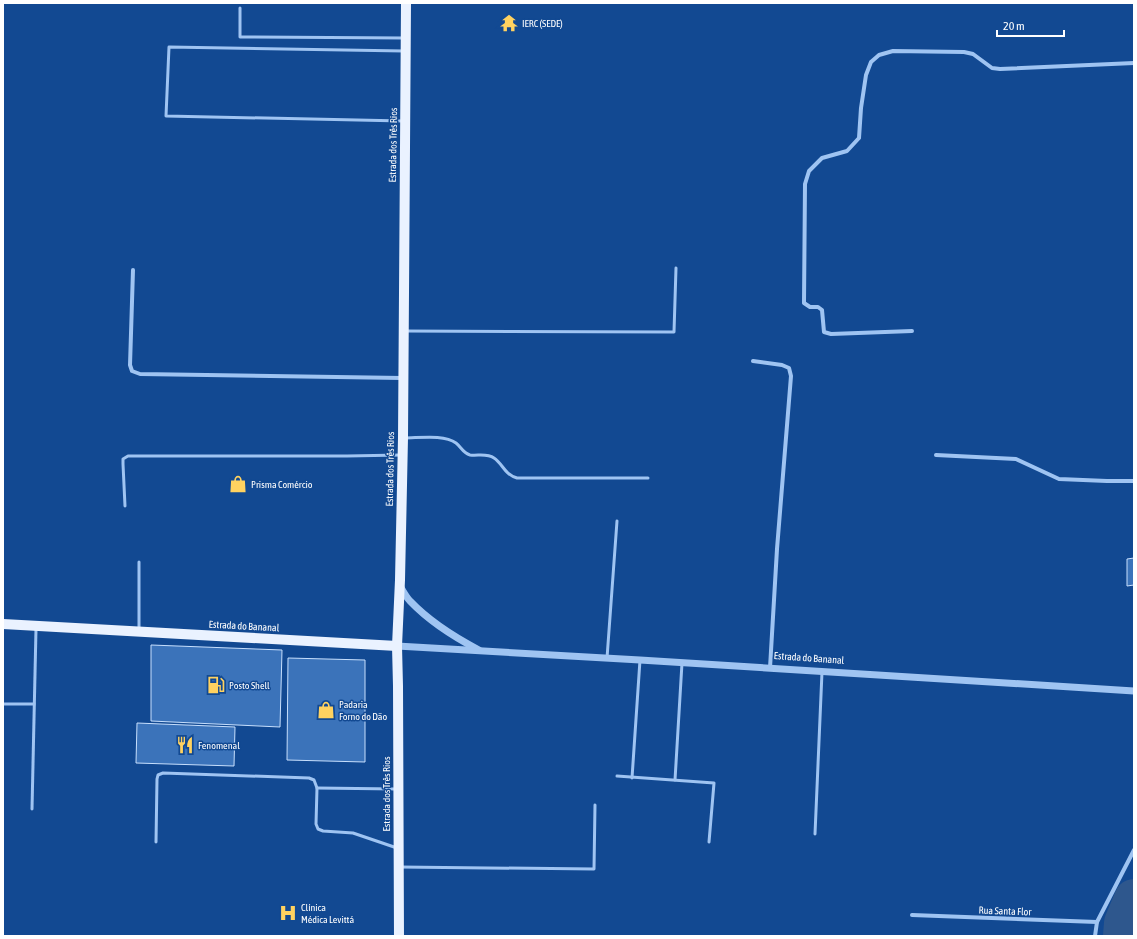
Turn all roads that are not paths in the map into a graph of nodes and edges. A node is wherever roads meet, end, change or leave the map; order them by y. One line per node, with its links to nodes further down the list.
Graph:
1 (406, 3): 3 (main road, Estrada dos Três Rios)
2 (240, 8): 3 (lane)
3 (405, 38): 4 (main road, Estrada dos Três Rios)
4 (406, 52): 6 (main road, Estrada dos Três Rios); 6 (lane)
5 (1134, 63): 10 (street)
6 (405, 121): 9 (main road, Estrada dos Três Rios)
7 (676, 268): 9 (lane)
8 (133, 270): 12 (street)
9 (403, 331): 12 (main road, Estrada dos Três Rios)
10 (912, 331)
11 (753, 361): 30 (street)
12 (403, 378): 13 (main road, Estrada dos Três Rios)
13 (403, 438): 14 (main road, Estrada dos Três Rios); 16 (lane)
14 (402, 455): 18 (lane); 21 (main road, Estrada dos Três Rios)
15 (936, 455): 17 (street)
16 (648, 478)
17 (1134, 481)
18 (125, 506)
19 (617, 521): 27 (lane)
20 (139, 562): 24 (lane)
21 (400, 586): 25 (main road, Estrada dos Três Rios); 26 (street, Estrada do Bananal)
22 (3, 624): 23 (main road, Estrada do Bananal)
23 (36, 626): 24 (main road, Estrada do Bananal); 34 (lane)
24 (139, 632): 25 (main road, Estrada do Bananal)
25 (397, 646): 26 (street, Estrada do Bananal); 39 (main road, Estrada dos Três Rios)
26 (483, 651): 27 (street, Estrada do Bananal)
27 (607, 658): 28 (street, Estrada do Bananal)
28 (640, 660): 29 (street, Estrada do Bananal); 36 (lane)
29 (682, 662): 30 (street, Estrada do Bananal); 37 (lane)
30 (770, 668): 31 (street, Estrada do Bananal)
31 (822, 671): 32 (street, Estrada do Bananal); 42 (lane)
32 (1134, 691)
33 (3, 704): 34 (lane)
34 (34, 704): 41 (lane)
35 (617, 776): 36 (lane)
36 (632, 778): 37 (lane)
37 (675, 780): 44 (lane)
38 (317, 788): 39 (lane); 43 (lane); 45 (lane)
39 (398, 789): 45 (main road, Estrada dos Três Rios)
40 (595, 805): 47 (lane)
41 (32, 809)
42 (815, 834)
43 (156, 842)
44 (709, 842)
45 (399, 848): 47 (main road, Estrada dos Três Rios)
46 (1134, 850): 49 (street)
47 (399, 867): 50 (main road, Estrada dos Três Rios)
48 (912, 915): 49 (street, Rua Santa Flor)
49 (1097, 922): 51 (street)
50 (399, 936)
51 (1095, 936)

